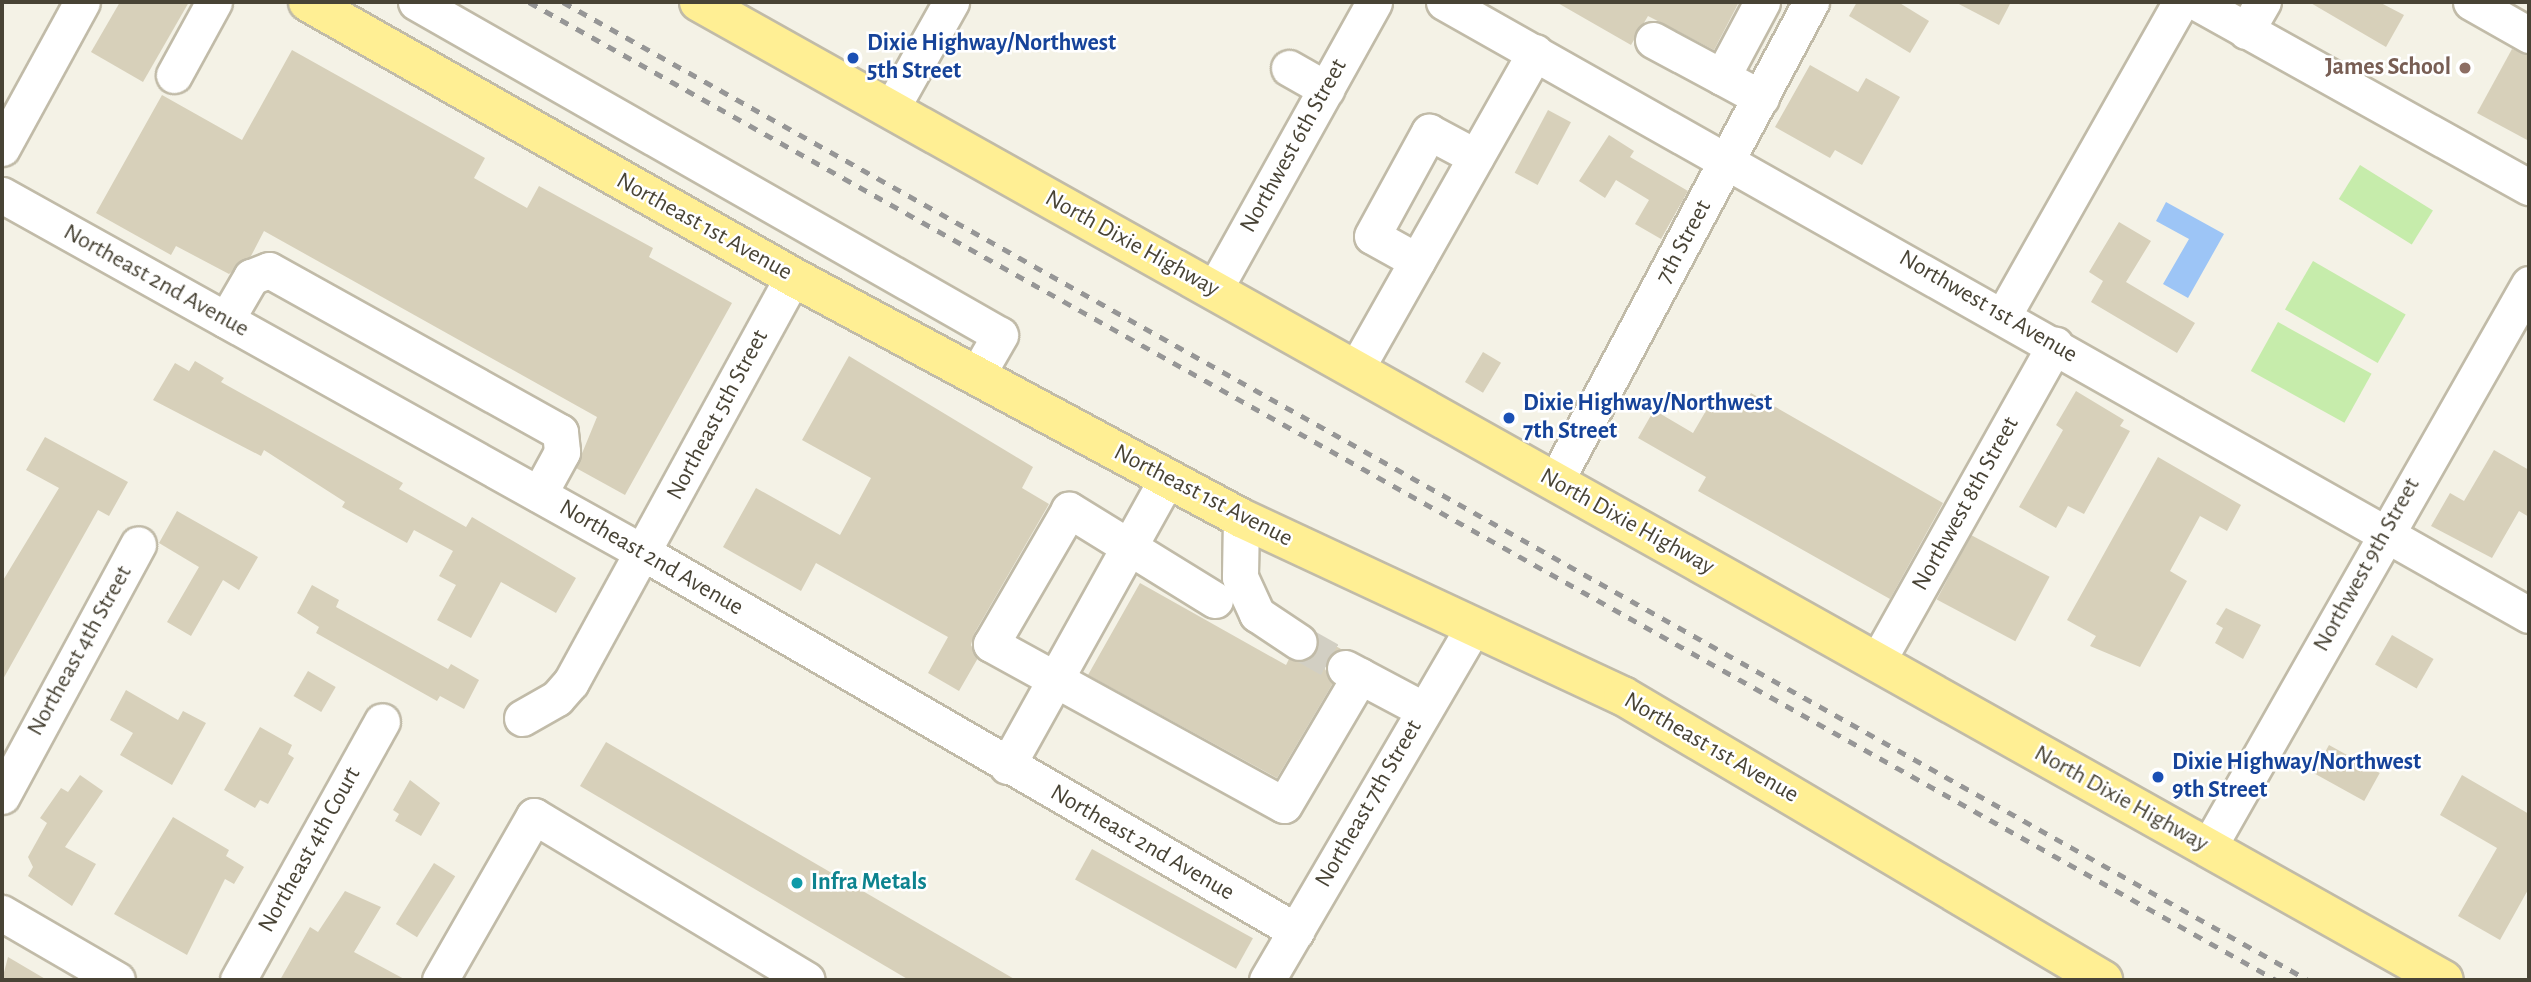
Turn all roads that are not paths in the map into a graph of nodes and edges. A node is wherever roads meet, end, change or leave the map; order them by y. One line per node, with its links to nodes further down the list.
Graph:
1 (82, 2): 24 (street)
2 (214, 2): 19 (street)
3 (416, 2): 29 (street)
4 (699, 2): 23 (main road, North Dixie Highway)
5 (951, 2): 23 (street)
6 (1374, 2): 21 (street, Northwest 6th Street)
7 (1444, 2): 17 (street, Northwest 1st Avenue)
8 (1762, 2): 20 (street)
9 (1811, 2): 22 (street, 7th Street)
10 (2180, 2): 34 (street)
11 (2196, 2): 14 (street)
12 (2471, 2): 15 (street)
13 (318, 4): 31 (main road, Northeast 1st Avenue)
14 (2254, 16): 27 (street)
15 (2529, 34)
16 (1653, 40): 20 (street)
17 (1535, 52): 25 (street); 26 (street, Northwest 1st Avenue)
18 (1289, 68): 21 (street)
19 (174, 75)
20 (1721, 77): 22 (street)
21 (1326, 89): 33 (street, Northwest 6th Street)
22 (1761, 98): 26 (street, 7th Street)
23 (891, 109): 33 (main road, North Dixie Highway)
24 (2, 148)
25 (1476, 157): 30 (street); 30 (street)
26 (1728, 160): 34 (street, Northwest 1st Avenue); 40 (street, 7th Street)
27 (2529, 187)
28 (2, 195): 35 (street, Northeast 2nd Avenue)
29 (826, 236): 31 (street, Northeast 5th Street); 38 (street)
30 (1417, 261): 37 (street)
31 (796, 278): 38 (main road, Northeast 1st Avenue); 46 (street, Northeast 5th Street)
32 (2529, 284): 43 (street, Northwest 9th Street)
33 (1214, 290): 37 (main road, North Dixie Highway)
34 (2003, 316): 36 (street, Northwest 1st Avenue)
35 (226, 320): 41 (street, Northeast 2nd Avenue); 41 (street)
36 (2055, 345): 43 (street, Northwest 1st Avenue); 51 (street, Northwest 8th Street)
37 (1356, 369): 40 (main road, North Dixie Highway)
38 (977, 376): 39 (main road, Northeast 1st Avenue)
39 (1167, 478): 42 (main road, Northeast 1st Avenue); 45 (street)
40 (1555, 482): 51 (main road, North Dixie Highway)
41 (540, 495): 46 (street, Northeast 2nd Avenue)
42 (1241, 518): 49 (main road, Northeast 1st Avenue); 50 (street)
43 (2386, 530): 48 (street, Northwest 1st Avenue); 58 (street, Northwest 9th Street)
44 (138, 544): 57 (street, Northeast 4th Street)
45 (1129, 544): 47 (street); 52 (street); 52 (street)
46 (644, 553): 54 (street, Northeast 5th Street); 56 (street, Northeast 2nd Avenue)
47 (1215, 600)
48 (2529, 615)
49 (1473, 628): 53 (street, Northeast 7th Street); 67 (main road, Northeast 1st Avenue)
50 (1299, 642)
51 (1877, 662): 58 (main road, North Dixie Highway)
52 (1054, 678): 53 (street); 56 (street)
53 (1424, 710): 60 (street, Northeast 7th Street)
54 (522, 718)
55 (383, 721): 63 (street, Northeast 4th Court)
56 (1007, 766): 60 (street, Northeast 2nd Avenue)
57 (2, 796)
58 (2208, 848): 68 (main road, North Dixie Highway)
59 (2, 913): 61 (street)
60 (1296, 930): 66 (street, Northeast 7th Street)
61 (72, 969): 62 (street)
62 (117, 980)
63 (238, 980)
64 (440, 980): 65 (street)
65 (807, 980)
66 (1267, 980)
67 (2103, 980)
68 (2444, 980)

